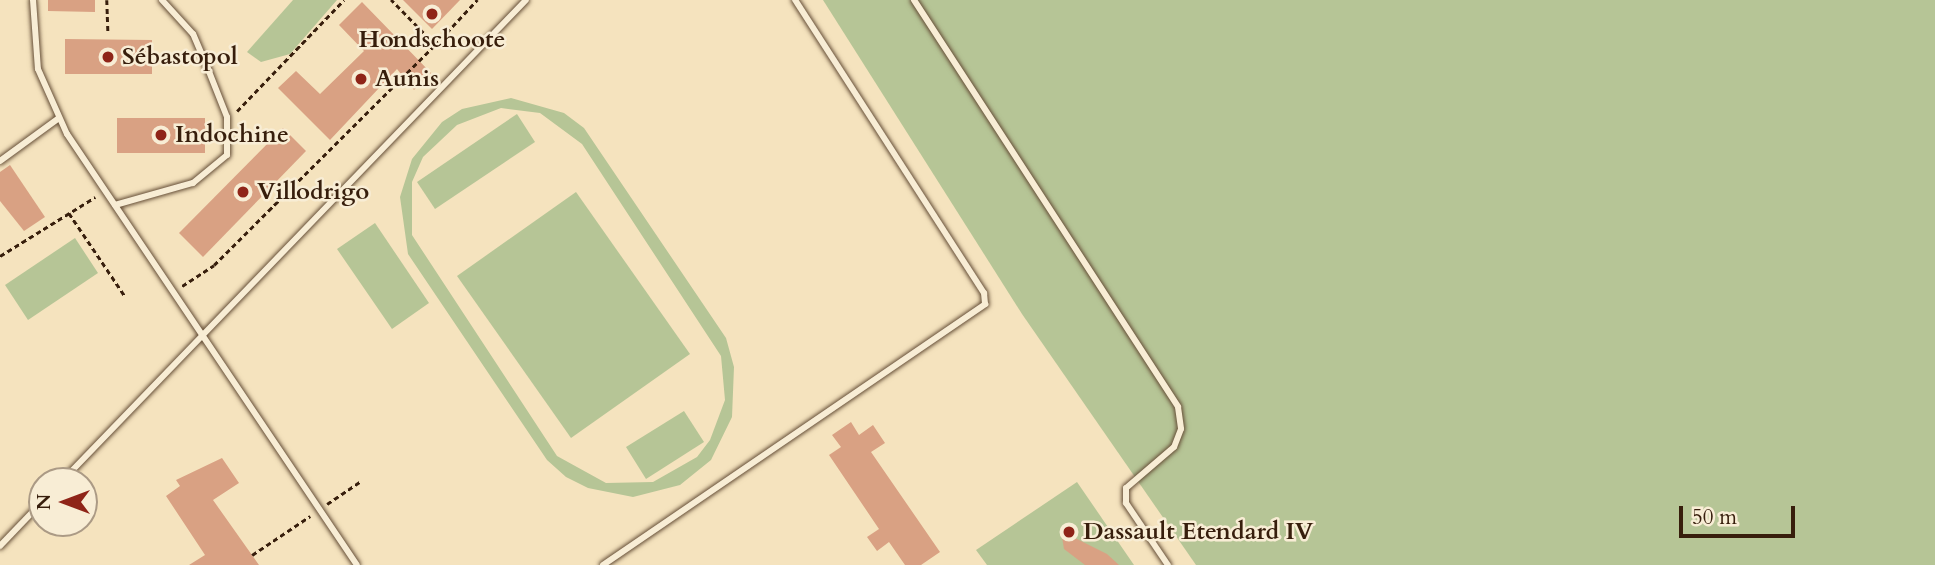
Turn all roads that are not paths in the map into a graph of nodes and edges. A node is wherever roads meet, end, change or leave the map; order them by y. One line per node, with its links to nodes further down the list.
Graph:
1 (33, 0): 6 (lane)
2 (162, 0): 8 (lane)
3 (526, 0): 9 (lane)
4 (795, 0): 14 (lane)
5 (914, 0): 15 (lane)
6 (59, 118): 7 (lane); 8 (lane)
7 (0, 161)
8 (115, 205): 9 (lane)
9 (202, 335): 10 (lane); 13 (lane)
10 (75, 467)
11 (28, 517): 12 (lane)
12 (0, 546)
13 (357, 565)
14 (603, 565)
15 (1168, 565)

